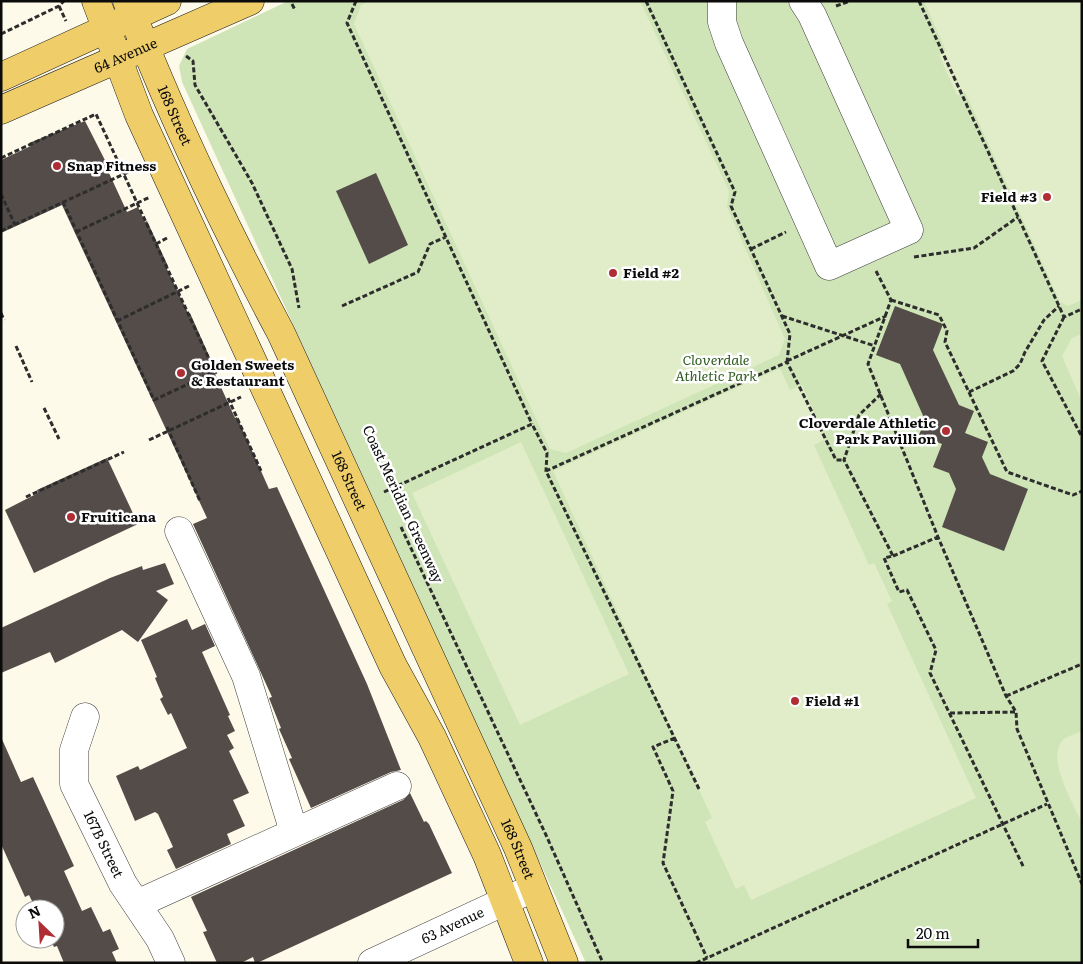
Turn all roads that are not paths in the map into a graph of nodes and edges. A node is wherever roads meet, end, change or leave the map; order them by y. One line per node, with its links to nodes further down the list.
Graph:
1 (96, 1): 7 (main road)
2 (167, 1): 6 (main road)
3 (250, 1): 8 (main road, 64 Avenue)
4 (722, 1): 5 (street)
5 (803, 1)
6 (130, 9): 7 (main road); 8 (main road, 168 Street)
7 (106, 29): 9 (main road); 10 (main road)
8 (145, 47): 9 (main road, 64 Avenue); 14 (main road, 168 Street)
9 (118, 58): 11 (main road, 64 Avenue); 12 (main road)
10 (1, 76)
11 (1, 110)
12 (259, 372): 14 (main road); 19 (main road)
13 (179, 530): 17 (street)
14 (378, 547): 18 (main road, 168 Street)
15 (85, 717): 20 (street, 167B Street)
16 (397, 786): 17 (street)
17 (294, 832): 20 (street)
18 (533, 888): 19 (street, 63 Avenue); 24 (main road, 168 Street)
19 (504, 901): 22 (street, 63 Avenue); 23 (main road)
20 (137, 904): 21 (street, 167B Street)
21 (172, 963)
22 (372, 963)
23 (529, 963)
24 (564, 963)

